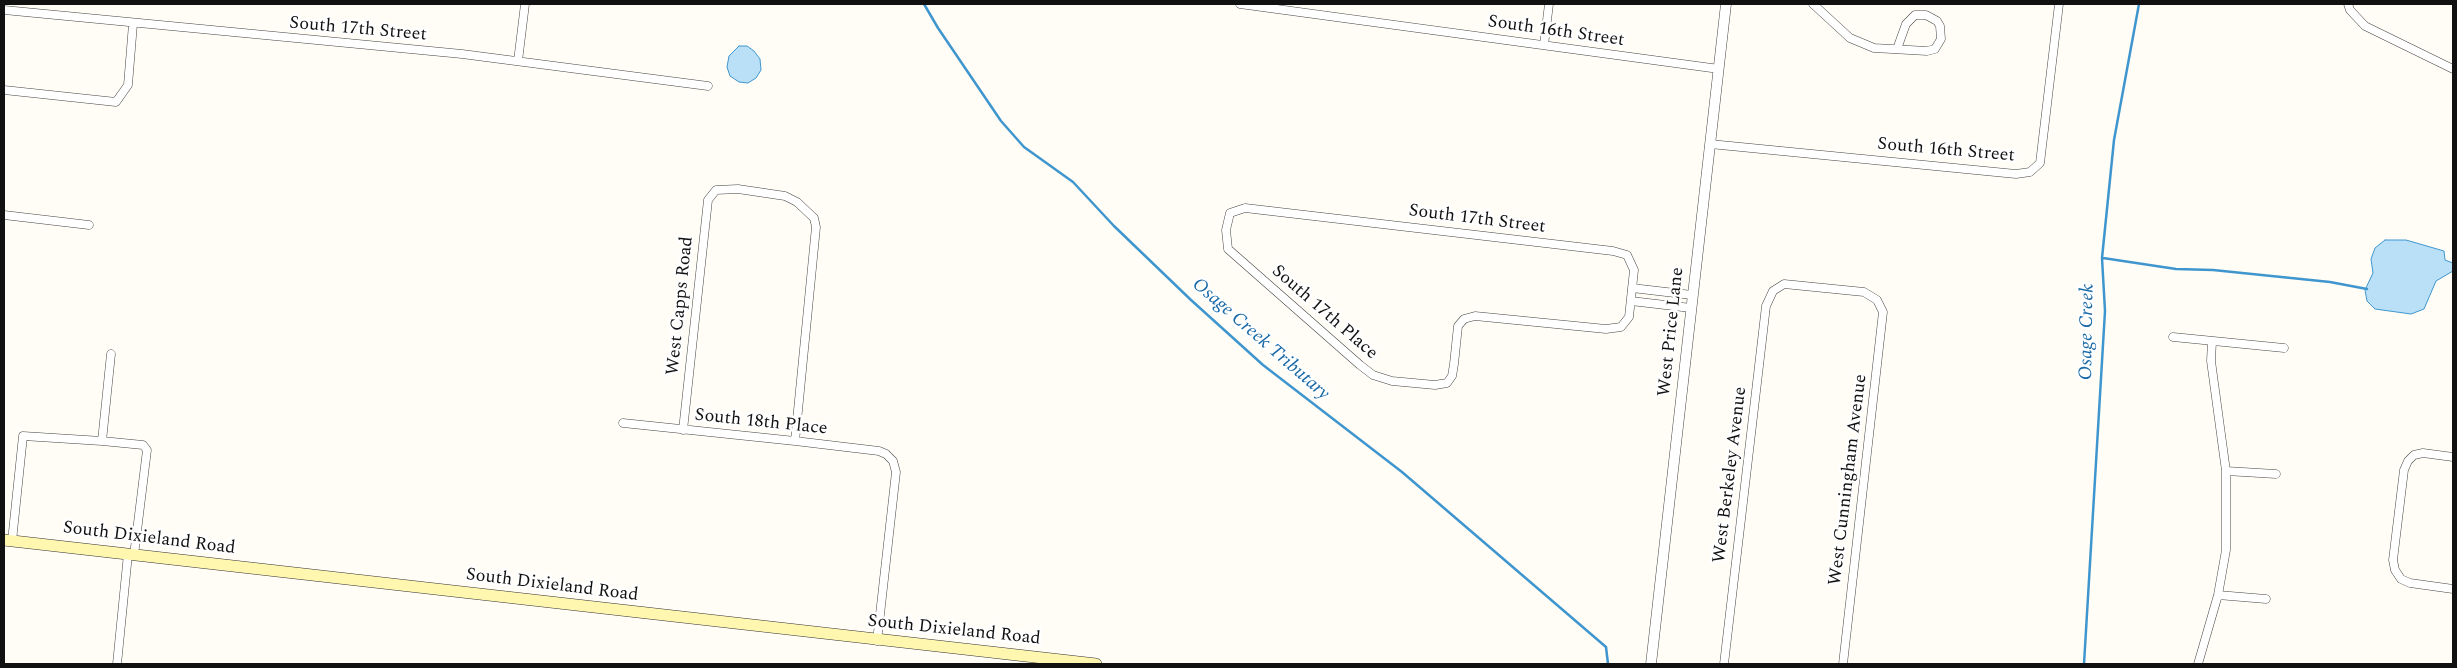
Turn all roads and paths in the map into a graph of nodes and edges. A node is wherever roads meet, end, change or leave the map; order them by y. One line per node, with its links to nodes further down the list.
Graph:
1 (525, 4): 13 (street)
2 (1240, 4): 8 (street, South 16th Street)
3 (1549, 4): 11 (street)
4 (1726, 4): 14 (street, West Price Lane)
5 (1813, 4): 12 (street)
6 (2059, 4): 18 (street, South 16th Street)
7 (2348, 4): 15 (street)
8 (1267, 5): 11 (street, South 16th Street)
9 (4, 10): 10 (street, South 17th Street)
10 (133, 24): 13 (street, South 17th Street); 17 (street)
11 (1544, 45): 14 (street, South 16th Street)
12 (1897, 49): 12 (street)
13 (518, 61): 16 (street, South 17th Street)
14 (1719, 69): 18 (street, West Price Lane)
15 (2453, 69)
16 (708, 86)
17 (4, 90)
18 (1710, 144): 24 (street, West Price Lane)
19 (1230, 213): 22 (street, South 17th Street); 25 (street, South 17th Place)
20 (4, 216): 21 (street)
21 (89, 225)
22 (1632, 288): 24 (street); 25 (street, South 17th Place)
23 (1773, 291): 48 (street, West Berkeley Avenue); 49 (street, West Cunningham Avenue)
24 (1692, 295): 26 (street, West Price Lane)
25 (1630, 301): 26 (street)
26 (1691, 308): 47 (street, West Price Lane)
27 (2173, 337): 28 (street)
28 (2212, 341): 29 (street); 36 (street)
29 (2284, 348)
30 (111, 354): 33 (street)
31 (623, 423): 32 (street, South 18th Place)
32 (682, 430): 34 (street, South 18th Place); 34 (street, West Capps Road)
33 (102, 441): 38 (street); 39 (street)
34 (795, 441): 43 (street, South 18th Place)
35 (2453, 457): 40 (street)
36 (2226, 471): 37 (street); 41 (street)
37 (2276, 474)
38 (8, 541): 39 (main road, South Dixieland Road)
39 (131, 555): 43 (main road, South Dixieland Road); 45 (street)
40 (2453, 589)
41 (2218, 595): 42 (street); 50 (street)
42 (2266, 599)
43 (878, 641): 44 (main road, South Dixieland Road)
44 (1050, 662): 46 (main road, South Dixieland Road)
45 (117, 664)
46 (1096, 664)
47 (1651, 664)
48 (1724, 664)
49 (1842, 664)
50 (2198, 664)

